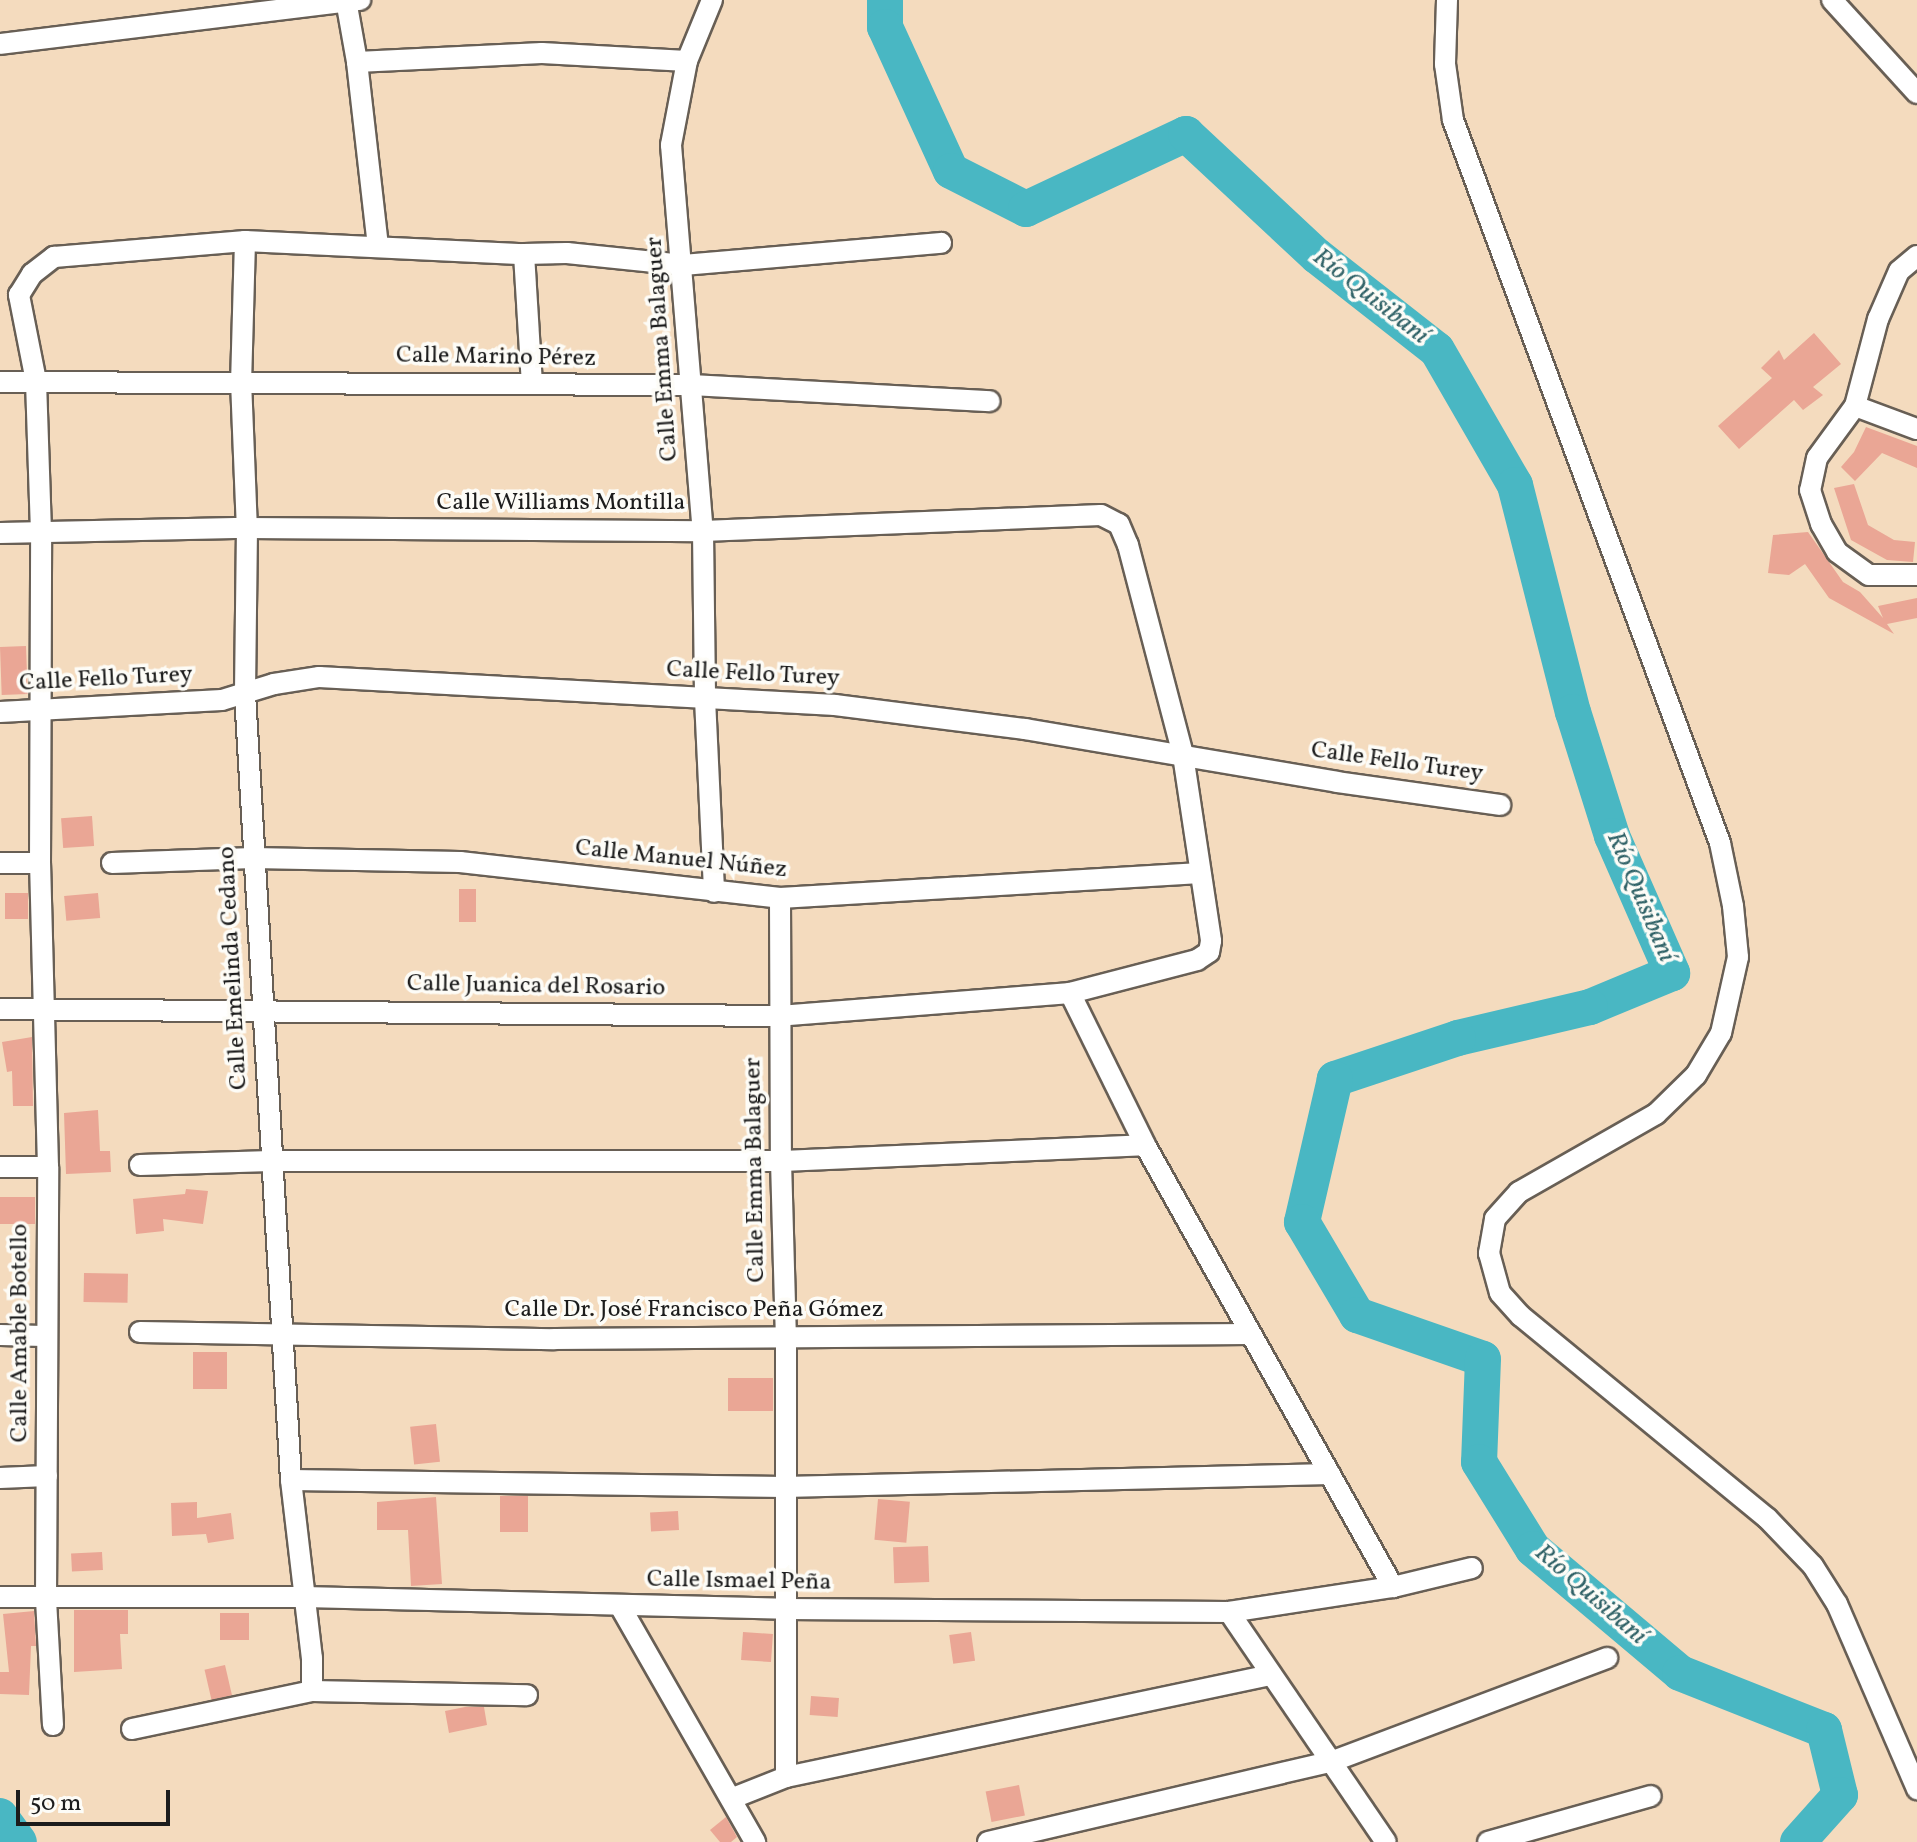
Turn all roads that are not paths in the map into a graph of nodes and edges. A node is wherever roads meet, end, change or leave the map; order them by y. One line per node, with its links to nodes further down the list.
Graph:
1 (712, 0): 6 (street, Calle Emma Balaguer)
2 (1447, 0): 79 (street)
3 (1832, 0): 8 (street)
4 (351, 1): 5 (street); 7 (street)
5 (0, 44)
6 (687, 61): 7 (street); 14 (street, Calle Emma Balaguer)
7 (357, 62): 11 (street)
8 (1917, 93)
9 (245, 241): 11 (street); 15 (street, Calle Amable Botello); 16 (street, Calle Emelinda Cedano)
10 (941, 243): 14 (street)
11 (378, 245): 12 (street)
12 (524, 254): 14 (street); 18 (street)
13 (1917, 256): 21 (street)
14 (683, 265): 19 (street, Calle Emma Balaguer)
15 (36, 381): 16 (street, Calle Marino Pérez); 17 (street, Calle Marino Pérez); 25 (street, Calle Amable Botello)
16 (241, 381): 18 (street, Calle Marino Pérez); 23 (street, Calle Emelinda Cedano)
17 (0, 382)
18 (532, 384): 19 (street, Calle Marino Pérez)
19 (692, 385): 20 (street, Calle Marino Pérez); 24 (street, Calle Emma Balaguer)
20 (990, 401)
21 (1855, 406): 22 (street); 27 (street)
22 (1917, 429)
23 (247, 528): 24 (street, Calle Williams Montilla); 25 (street, Calle Williams Montilla); 28 (street, Calle Emelinda Cedano)
24 (703, 531): 29 (street, Calle Emma Balaguer); 32 (street, Calle Williams Montilla)
25 (41, 532): 26 (street, Calle Williams Montilla); 31 (street, Calle Amable Botello)
26 (0, 533)
27 (1917, 575)
28 (245, 694): 29 (street, Calle Fello Turey); 31 (street, Calle Fello Turey); 34 (street, Calle Emelinda Cedano)
29 (705, 699): 32 (street, Calle Fello Turey); 39 (street, Calle Emma Balaguer)
30 (0, 712): 31 (street, Calle Fello Turey)
31 (41, 712): 36 (street, Calle Amable Botello)
32 (1183, 755): 33 (street, Calle Fello Turey); 38 (street)
33 (1500, 805)
34 (253, 858): 37 (street, Calle Manuel Núñez); 39 (street, Calle Manuel Núñez); 44 (street, Calle Emelinda Cedano)
35 (0, 863): 36 (street)
36 (40, 863): 42 (street, Calle Amable Botello)
37 (112, 863)
38 (1200, 873): 40 (street, Calle Manuel Núñez); 41 (street, Calle Juanica del Rosario)
39 (714, 892): 40 (street, Calle Manuel Núñez)
40 (780, 898): 45 (street, Calle Emma Balaguer)
41 (1070, 993): 45 (street, Calle Juanica del Rosario); 46 (street)
42 (45, 1008): 43 (street, Calle Juanica del Rosario); 44 (street, Calle Juanica del Rosario); 51 (street, Calle Amable Botello)
43 (0, 1009)
44 (263, 1010): 45 (street, Calle Juanica del Rosario); 47 (street, Calle Emelinda Cedano)
45 (780, 1016): 48 (street, Calle Emma Balaguer)
46 (1145, 1145): 48 (street); 54 (street)
47 (271, 1161): 48 (street); 49 (street); 53 (street, Calle Emelinda Cedano)
48 (781, 1161): 57 (street, Calle Emma Balaguer)
49 (140, 1165)
50 (0, 1167): 51 (street)
51 (48, 1167): 56 (street, Calle Amable Botello)
52 (140, 1332): 53 (street, Calle Dr. José Francisco Peña Gómez)
53 (281, 1333): 57 (street, Calle Dr. José Francisco Peña Gómez); 61 (street, Calle Emelinda Cedano)
54 (1250, 1334): 57 (street, Calle Dr. José Francisco Peña Gómez); 58 (street)
55 (0, 1335): 56 (street)
56 (45, 1336): 59 (street, Calle Amable Botello)
57 (786, 1336): 62 (street, Calle Emma Balaguer)
58 (1330, 1474): 62 (street); 64 (street)
59 (47, 1476): 60 (street); 67 (street, Calle Amable Botello)
60 (0, 1478)
61 (291, 1480): 62 (street); 66 (street, Calle Emelinda Cedano)
62 (784, 1487): 69 (street, Calle Emma Balaguer)
63 (1472, 1568): 64 (street, Calle Ismael Peña)
64 (1393, 1587): 70 (street, Calle Ismael Peña)
65 (0, 1597): 67 (street, Calle Ismael Peña)
66 (304, 1597): 67 (street, Calle Ismael Peña); 68 (street, Calle Ismael Peña); 73 (street, Calle Emelinda Cedano)
67 (46, 1598): 75 (street, Calle Amable Botello)
68 (620, 1606): 69 (street, Calle Ismael Peña); 81 (street)
69 (785, 1609): 70 (street, Calle Ismael Peña); 78 (street, Calle Emma Balaguer)
70 (1229, 1612): 72 (street)
71 (1607, 1658): 77 (street)
72 (1270, 1675): 77 (street); 78 (street)
73 (312, 1691): 74 (street); 76 (street)
74 (527, 1695)
75 (53, 1725)
76 (132, 1729)
77 (1333, 1761): 83 (street); 84 (street)
78 (786, 1777): 81 (street)
79 (1917, 1789)
80 (1651, 1796): 85 (street)
81 (733, 1798): 82 (street)
82 (755, 1842)
83 (988, 1842)
84 (1386, 1842)
85 (1488, 1842)

